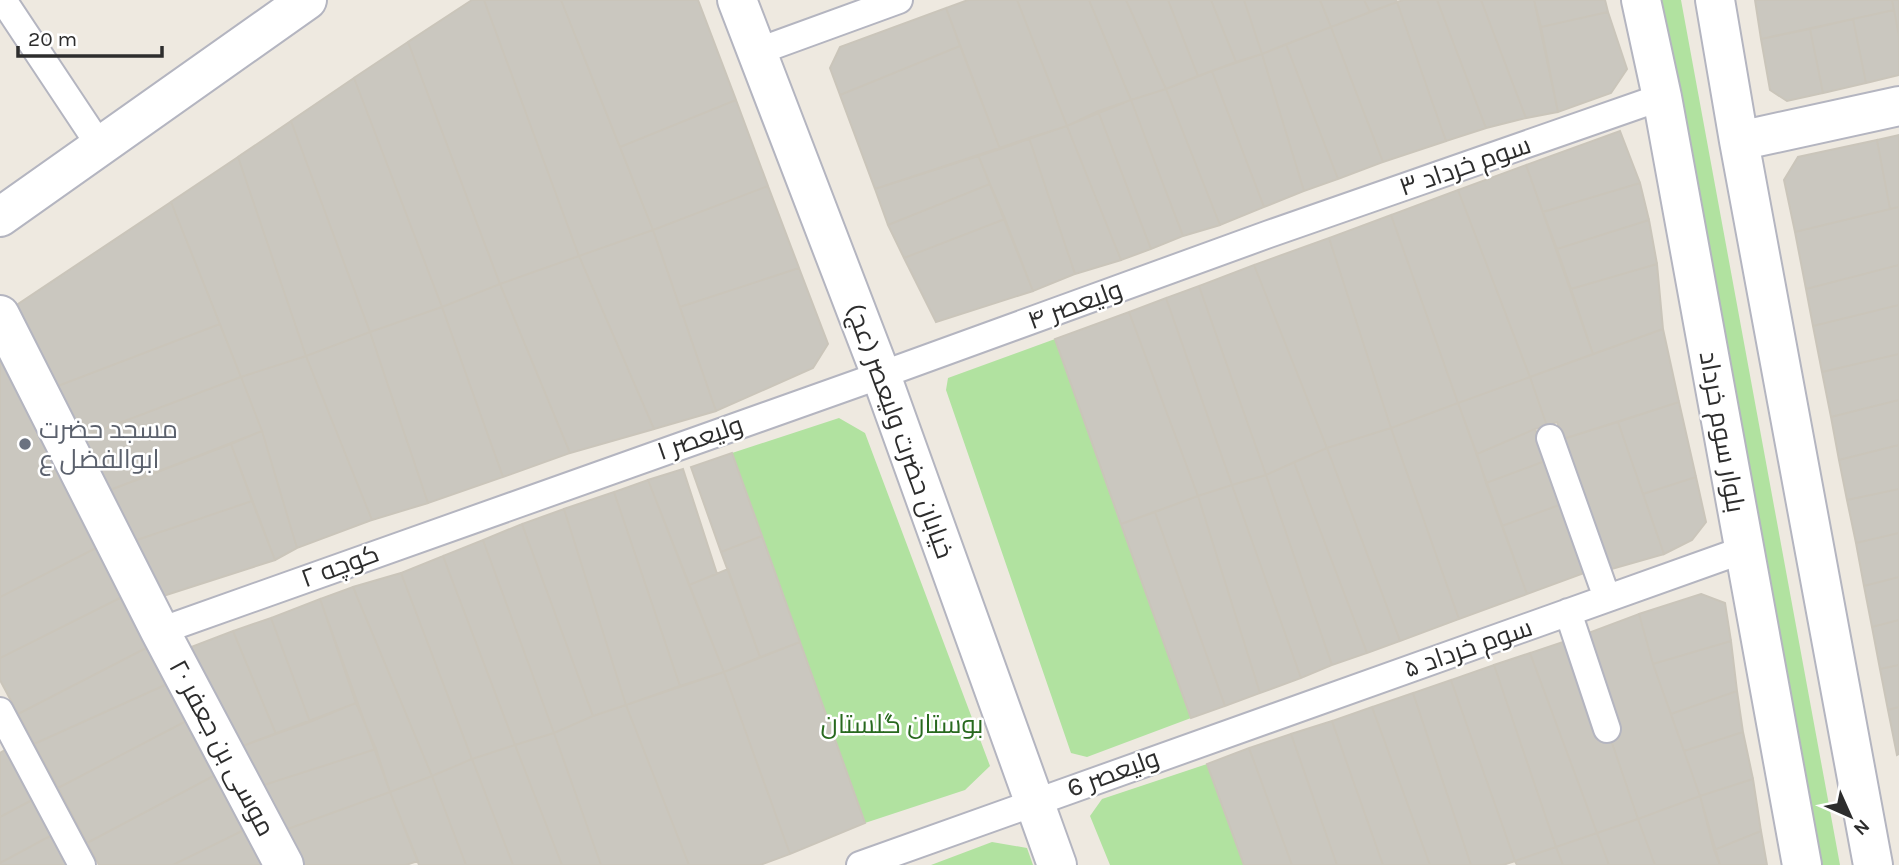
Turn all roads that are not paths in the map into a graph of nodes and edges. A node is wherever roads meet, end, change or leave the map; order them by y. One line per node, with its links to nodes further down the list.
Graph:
1 (3, 0): 11 (lane)
2 (307, 0): 11 (main road)
3 (737, 0): 7 (main road, خیابان حضرت ولیعصر (عج))
4 (899, 0): 7 (lane)
5 (1642, 0): 8 (main road, بلوار سوم خرداد)
6 (1715, 0): 10 (main road)
7 (756, 52): 15 (main road, خیابان حضرت ولیعصر (عج))
8 (1662, 97): 13 (lane, سوم خرداد ۳); 18 (main road, بلوار سوم خرداد)
9 (1899, 106): 10 (main road)
10 (1738, 141): 31 (main road)
11 (100, 146): 12 (main road)
12 (0, 217)
13 (1269, 234): 15 (lane, ولیعصر ۴)
14 (0, 315): 21 (main road, موسی بن جعفر ۲۰)
15 (881, 376): 17 (lane, ولیعصر ۱); 25 (main road, خیابان حضرت ولیعصر (عج))
16 (1549, 438): 19 (lane)
17 (520, 502): 21 (lane, کوچه ۲)
18 (1743, 550): 19 (lane, سوم خرداد ۵); 30 (main road, بلوار سوم خرداد)
19 (1607, 598): 20 (lane, سوم خرداد ۵)
20 (1568, 612): 23 (lane); 24 (lane, سوم خرداد ۵)
21 (160, 631): 27 (main road, موسی بن جعفر ۲۰)
22 (0, 711): 26 (lane)
23 (1607, 729)
24 (1193, 745): 25 (lane, ولیعصر 6)
25 (1034, 802): 28 (lane, ولیعصر 6); 29 (main road, خیابان حضرت ولیعصر (عج))
26 (82, 865)
27 (284, 865)
28 (860, 865)
29 (1057, 865)
30 (1802, 865)
31 (1872, 865)

